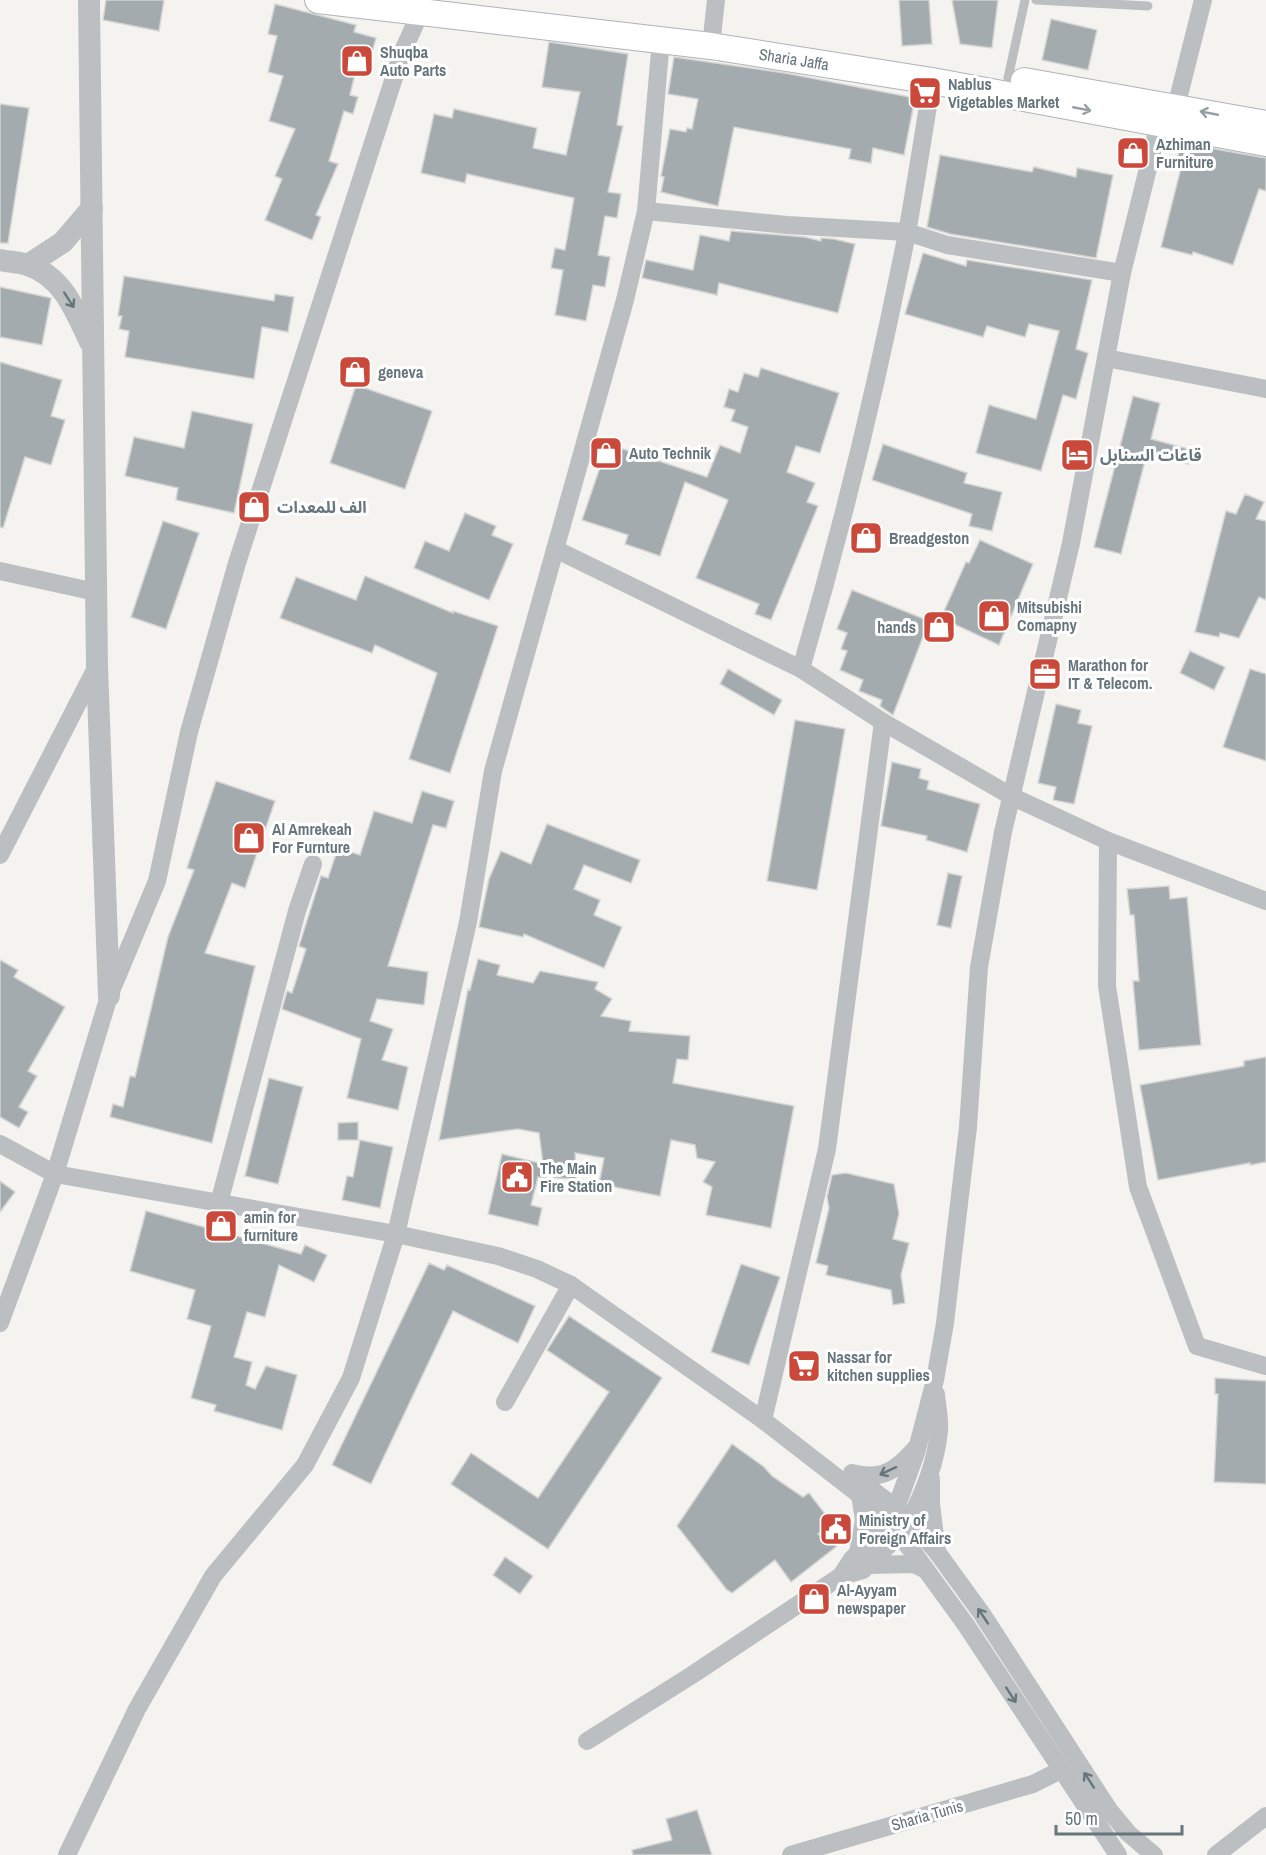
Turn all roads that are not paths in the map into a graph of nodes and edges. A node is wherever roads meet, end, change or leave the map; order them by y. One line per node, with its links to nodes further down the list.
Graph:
1 (89, 0): 16 (street)
2 (318, 0): 7 (main road, Sharia Jaffa)
3 (716, 0): 9 (street)
4 (1025, 0): 11 (lane)
5 (1036, 0): 8 (lane)
6 (1203, 0): 13 (street)
7 (429, 6): 9 (main road, Sharia Jaffa); 10 (main road, Sharia Jaffa); 36 (street)
8 (1148, 6)
9 (712, 38): 10 (main road, Sharia Jaffa); 11 (main road, Sharia Jaffa); 12 (main road, Sharia Jaffa)
10 (661, 40): 17 (street)
11 (1008, 78): 13 (main road, Sharia Jaffa)
12 (932, 81): 13 (main road, Sharia Jaffa, one-way to 13); 18 (street)
13 (1168, 115): 14 (main road, Sharia Jaffa, one-way to 13); 15 (main road, Sharia Jaffa); 21 (street)
14 (1266, 124)
15 (1266, 143)
16 (92, 208): 20 (street); 22 (street)
17 (646, 211): 18 (street); 25 (street)
18 (907, 232): 21 (street); 29 (street)
19 (0, 261): 20 (street)
20 (28, 265): 22 (street, one-way to 22)
21 (1122, 273): 23 (street)
22 (93, 350): 27 (street)
23 (1106, 358): 24 (street); 31 (street)
24 (1266, 389)
25 (555, 549): 29 (street); 40 (street)
26 (0, 571): 27 (street)
27 (96, 592): 28 (street)
28 (97, 666): 33 (street); 36 (street)
29 (801, 669): 30 (street)
30 (883, 722): 31 (street); 46 (street)
31 (1011, 796): 32 (street); 44 (street)
32 (1108, 841): 35 (street); 43 (street)
33 (0, 855)
34 (313, 864): 39 (street)
35 (1266, 901)
36 (109, 996): 38 (street)
37 (0, 1144): 38 (street)
38 (55, 1174): 39 (street); 42 (street)
39 (219, 1203): 40 (street)
40 (396, 1234): 41 (street); 58 (street)
41 (571, 1285): 45 (street); 46 (street)
42 (0, 1323)
43 (1266, 1366)
44 (935, 1380): 47 (street); 48 (street)
45 (505, 1402)
46 (763, 1420): 49 (street); 50 (street)
47 (919, 1444): 49 (street, one-way to 49); 51 (street)
48 (932, 1466): 51 (street); 52 (street)
49 (848, 1472): 51 (street)
50 (860, 1495): 51 (street); 53 (street)
51 (898, 1521): 52 (street); 53 (street); 54 (street)
52 (937, 1552): 61 (street, one-way to 52)
53 (863, 1559): 54 (street); 55 (street)
54 (926, 1570): 56 (street, one-way to 56)
55 (587, 1741)
56 (1060, 1770): 59 (street, Sharia Tunis); 60 (street)
57 (1266, 1816): 62 (street)
58 (67, 1855)
59 (791, 1855)
60 (1118, 1855)
61 (1154, 1855)
62 (1216, 1855)

